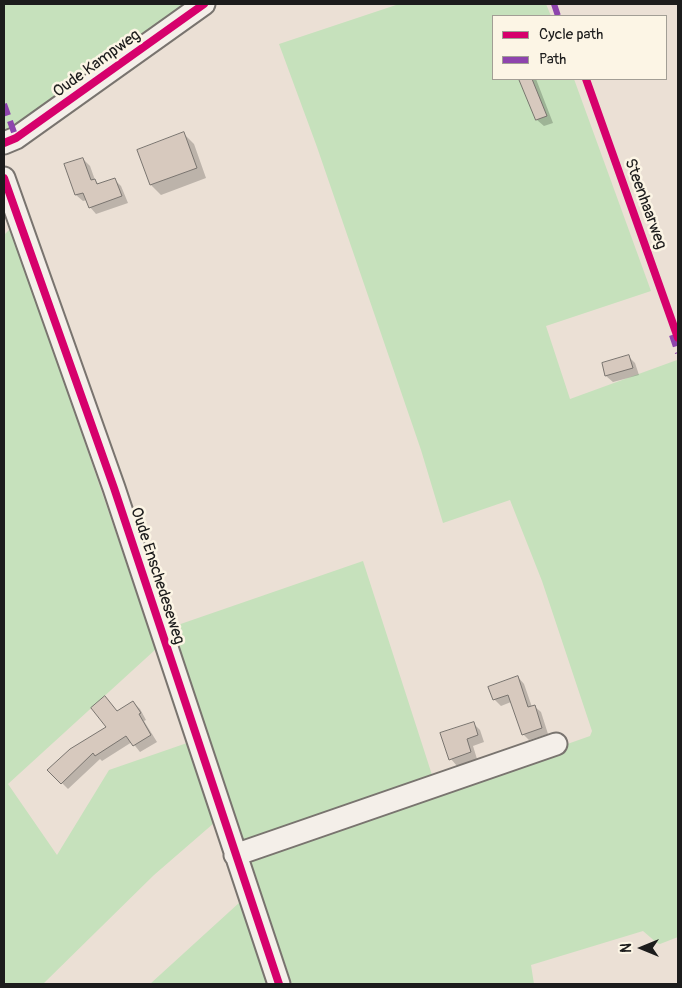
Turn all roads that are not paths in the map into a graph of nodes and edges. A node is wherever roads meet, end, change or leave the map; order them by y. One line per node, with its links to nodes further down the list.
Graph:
1 (204, 4): 2 (street, Oude Kampweg)
2 (4, 143)
3 (4, 178): 5 (street, Oude Enschedeseweg)
4 (556, 744): 5 (street)
5 (235, 855): 6 (street, Oude Enschedeseweg)
6 (279, 984)

